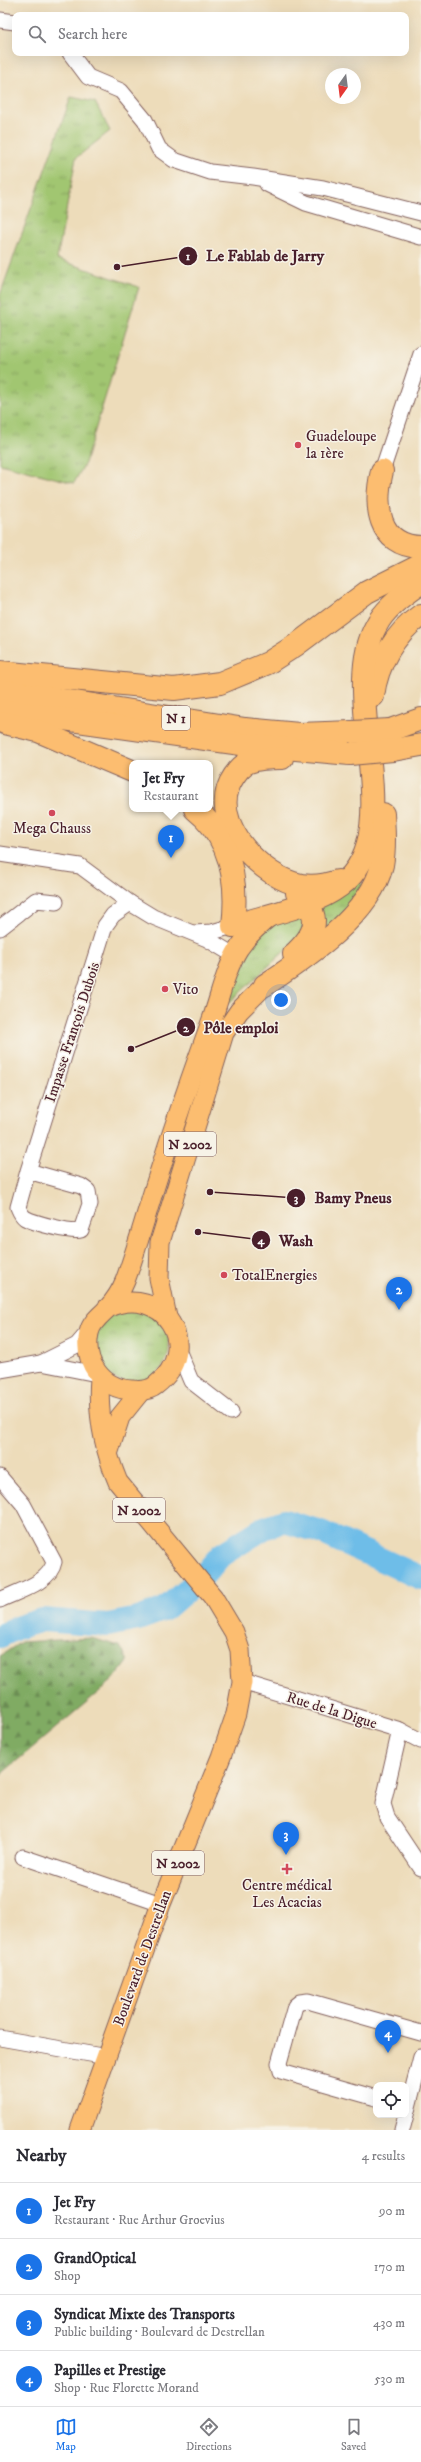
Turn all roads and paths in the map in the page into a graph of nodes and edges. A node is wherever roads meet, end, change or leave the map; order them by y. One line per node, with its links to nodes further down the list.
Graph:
1 (0, 20): 2 (street)
2 (12, 22)
3 (72, 56): 4 (street)
4 (253, 177): 5 (street); 6 (street)
5 (421, 213)
6 (421, 237)
7 (421, 354): 8 (street)
8 (382, 471): 9 (highway)
9 (421, 547)
10 (421, 565): 14 (highway)
11 (421, 583): 16 (highway)
12 (421, 603): 16 (highway)
13 (421, 615): 37 (highway)
14 (0, 672)
15 (0, 690): 21 (highway, N 1, bridge)
16 (364, 690): 28 (highway)
17 (0, 710): 23 (highway, N 1)
18 (421, 719): 21 (highway)
19 (0, 722): 24 (highway)
20 (421, 725): 21 (highway, N 1)
21 (392, 740): 22 (highway, N 1); 23 (highway, N 1, bridge)
22 (421, 745)
23 (350, 754): 27 (highway)
24 (129, 770)
25 (198, 812): 33 (highway)
26 (0, 854): 30 (street)
27 (266, 868): 28 (highway); 31 (highway)
28 (354, 870): 31 (highway)
29 (56, 902): 34 (street)
30 (130, 903): 35 (street); 39 (street, Impasse François Dubois)
31 (307, 903): 32 (highway); 37 (highway)
32 (276, 912): 33 (highway); 38 (main road)
33 (233, 926): 35 (street); 36 (main road, N 2002)
34 (0, 928)
35 (185, 932): 36 (street)
36 (227, 951): 38 (main road, N 2002)
37 (264, 985): 41 (main road, N 2002)
38 (191, 1076): 40 (main road, N 2002)
39 (28, 1170): 39 (street, Impasse François Dubois)
40 (107, 1308): 41 (main road); 42 (main road)
41 (167, 1317): 43 (main road)
42 (89, 1331): 44 (street); 46 (main road)
43 (178, 1350): 47 (main road); 48 (street)
44 (41, 1363): 45 (street); 46 (street)
45 (0, 1369)
46 (99, 1376): 47 (main road); 49 (main road, Boulevard de Destrellan / N 2002)
47 (141, 1391): 49 (main road)
48 (231, 1412)
49 (109, 1451): 52 (main road, Boulevard de Destrellan / N 2002)
50 (0, 1477): 51 (street)
51 (0, 1600)
52 (242, 1682): 53 (street, Rue de la Digue); 57 (main road, Boulevard de Destrellan / N 2002)
53 (400, 1730): 54 (street, Rue de la Digue); 56 (street)
54 (421, 1741)
55 (23, 1858): 57 (street)
56 (421, 1868)
57 (161, 1904): 60 (main road, Boulevard de Destrellan / N 2002)
58 (421, 2033): 62 (street)
59 (0, 2038): 60 (street)
60 (107, 2057): 65 (main road, Boulevard de Destrellan / N 2002)
61 (421, 2057): 63 (street)
62 (373, 2097)
63 (409, 2099)
64 (404, 2118): 66 (street)
65 (80, 2130)
66 (402, 2130)

